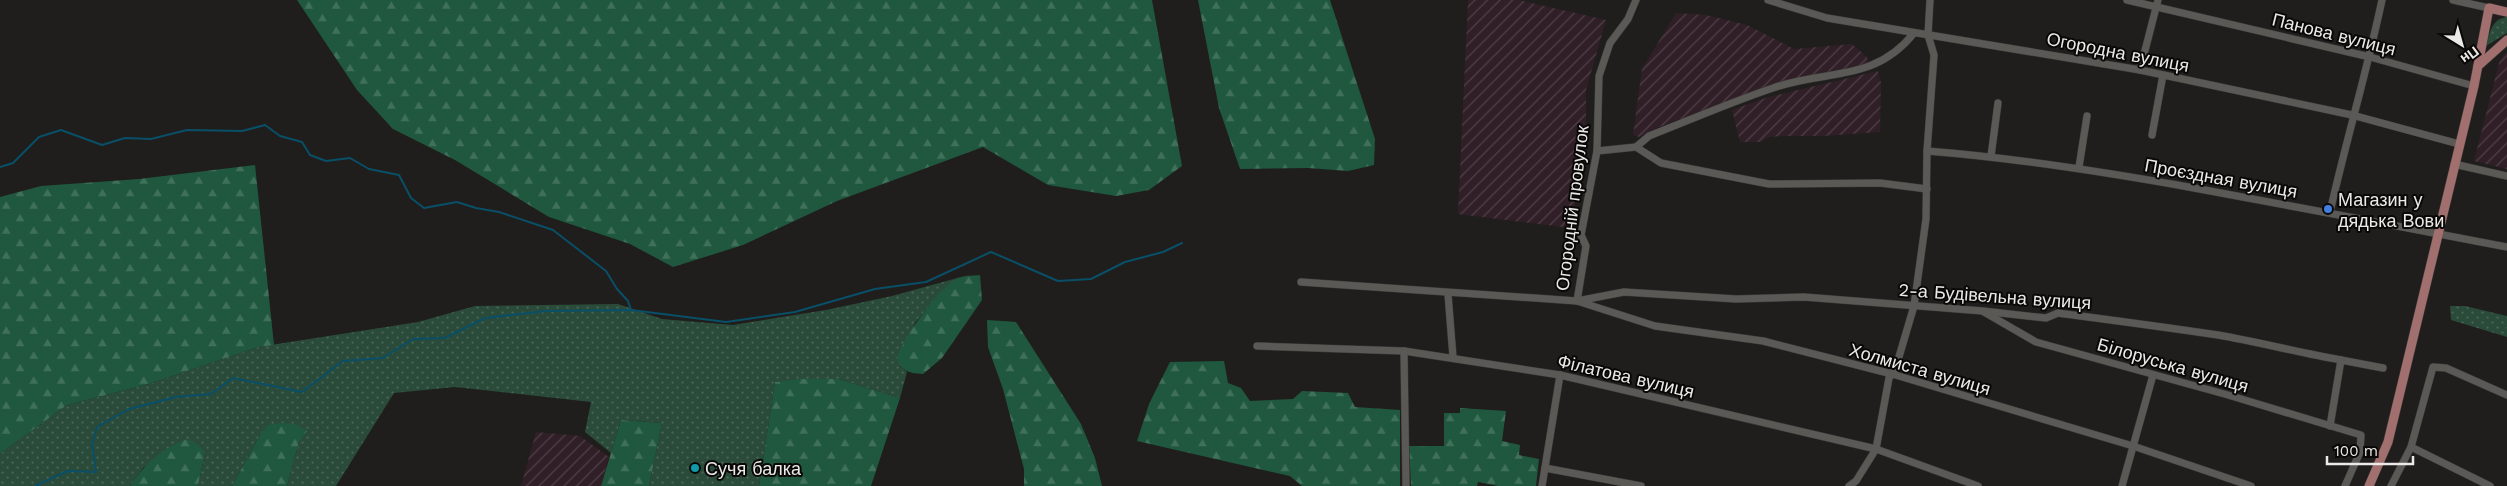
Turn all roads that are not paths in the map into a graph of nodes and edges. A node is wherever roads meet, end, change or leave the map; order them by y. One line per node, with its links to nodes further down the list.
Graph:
1 (1636, 0): 24 (street, Огородній провулок)
2 (1768, 0): 10 (street, Огородна вулиця)
3 (1930, 0): 11 (street)
4 (2127, 0): 7 (street, Панова вулиця)
5 (2382, 0): 13 (street)
6 (2453, 0): 8 (street)
7 (2158, 3): 13 (street, Панова вулиця); 15 (street)
8 (2489, 8): 9 (main road); 14 (main road)
9 (2507, 12)
10 (1914, 33): 11 (street, Огородна вулиця); 23 (street)
11 (1928, 35): 15 (street, Огородна вулиця); 25 (street)
12 (2507, 40): 14 (main road)
13 (2370, 57): 17 (street, Панова вулиця); 19 (street)
14 (2478, 66): 17 (main road)
15 (2140, 70): 16 (street, Огородна вулиця)
16 (2163, 74): 19 (street, Огородна вулиця); 21 (street)
17 (2474, 86): 22 (main road)
18 (1998, 103): 26 (street)
19 (2352, 115): 22 (street, Огородна вулиця); 31 (street)
20 (2087, 116): 28 (street)
21 (2152, 135)
22 (2459, 144): 27 (main road)
23 (1636, 146): 24 (street); 30 (street)
24 (1597, 151): 36 (street, Огородній провулок)
25 (1927, 151): 26 (street, Проєздная вулиця); 30 (street)
26 (1991, 156): 28 (street, Проєздная вулиця)
27 (2454, 164): 29 (street); 32 (main road)
28 (2079, 167): 31 (street, Проєздная вулиця)
29 (2507, 176)
30 (1927, 189): 37 (street)
31 (2330, 212): 32 (street, Проєздная вулиця)
32 (2438, 234): 33 (street, Проєздная вулиця); 61 (main road)
33 (2507, 248)
34 (1300, 282): 35 (street, Огородній провулок)
35 (1448, 294): 36 (street, Огородній провулок); 41 (street)
36 (1577, 301): 37 (street, 2-а Будівельна вулиця); 44 (street, Холмиста вулиця)
37 (1914, 306): 38 (street, 2-а Будівельна вулиця); 44 (street)
38 (1983, 311): 42 (street, 2-а Будівельна вулиця); 46 (street, Білоруська вулиця)
39 (1257, 346): 40 (street, Філатова вулиця)
40 (1404, 351): 41 (street, Філатова вулиця); 54 (street)
41 (1453, 357): 45 (street, Філатова вулиця)
42 (2341, 360): 43 (street, 2-а Будівельна вулиця); 48 (street)
43 (2383, 368)
44 (1892, 374): 49 (street, Холмиста вулиця); 51 (street)
45 (1560, 375): 51 (street, Філатова вулиця); 52 (street)
46 (2153, 375): 48 (street, Білоруська вулиця); 49 (street)
47 (2507, 395): 50 (street)
48 (2330, 426): 60 (street, Білоруська вулиця)
49 (2133, 446): 58 (street); 59 (street, Холмиста вулиця)
50 (2411, 447): 62 (street); 63 (street)
51 (1876, 450): 56 (street); 57 (street, Філатова вулиця)
52 (1544, 468): 53 (street); 55 (street)
53 (1636, 485)
54 (1406, 486)
55 (1542, 486)
56 (1849, 486)
57 (1978, 486)
58 (2122, 486)
59 (2251, 486)
60 (2345, 486)
61 (2368, 486)
62 (2391, 486)
63 (2490, 486)

